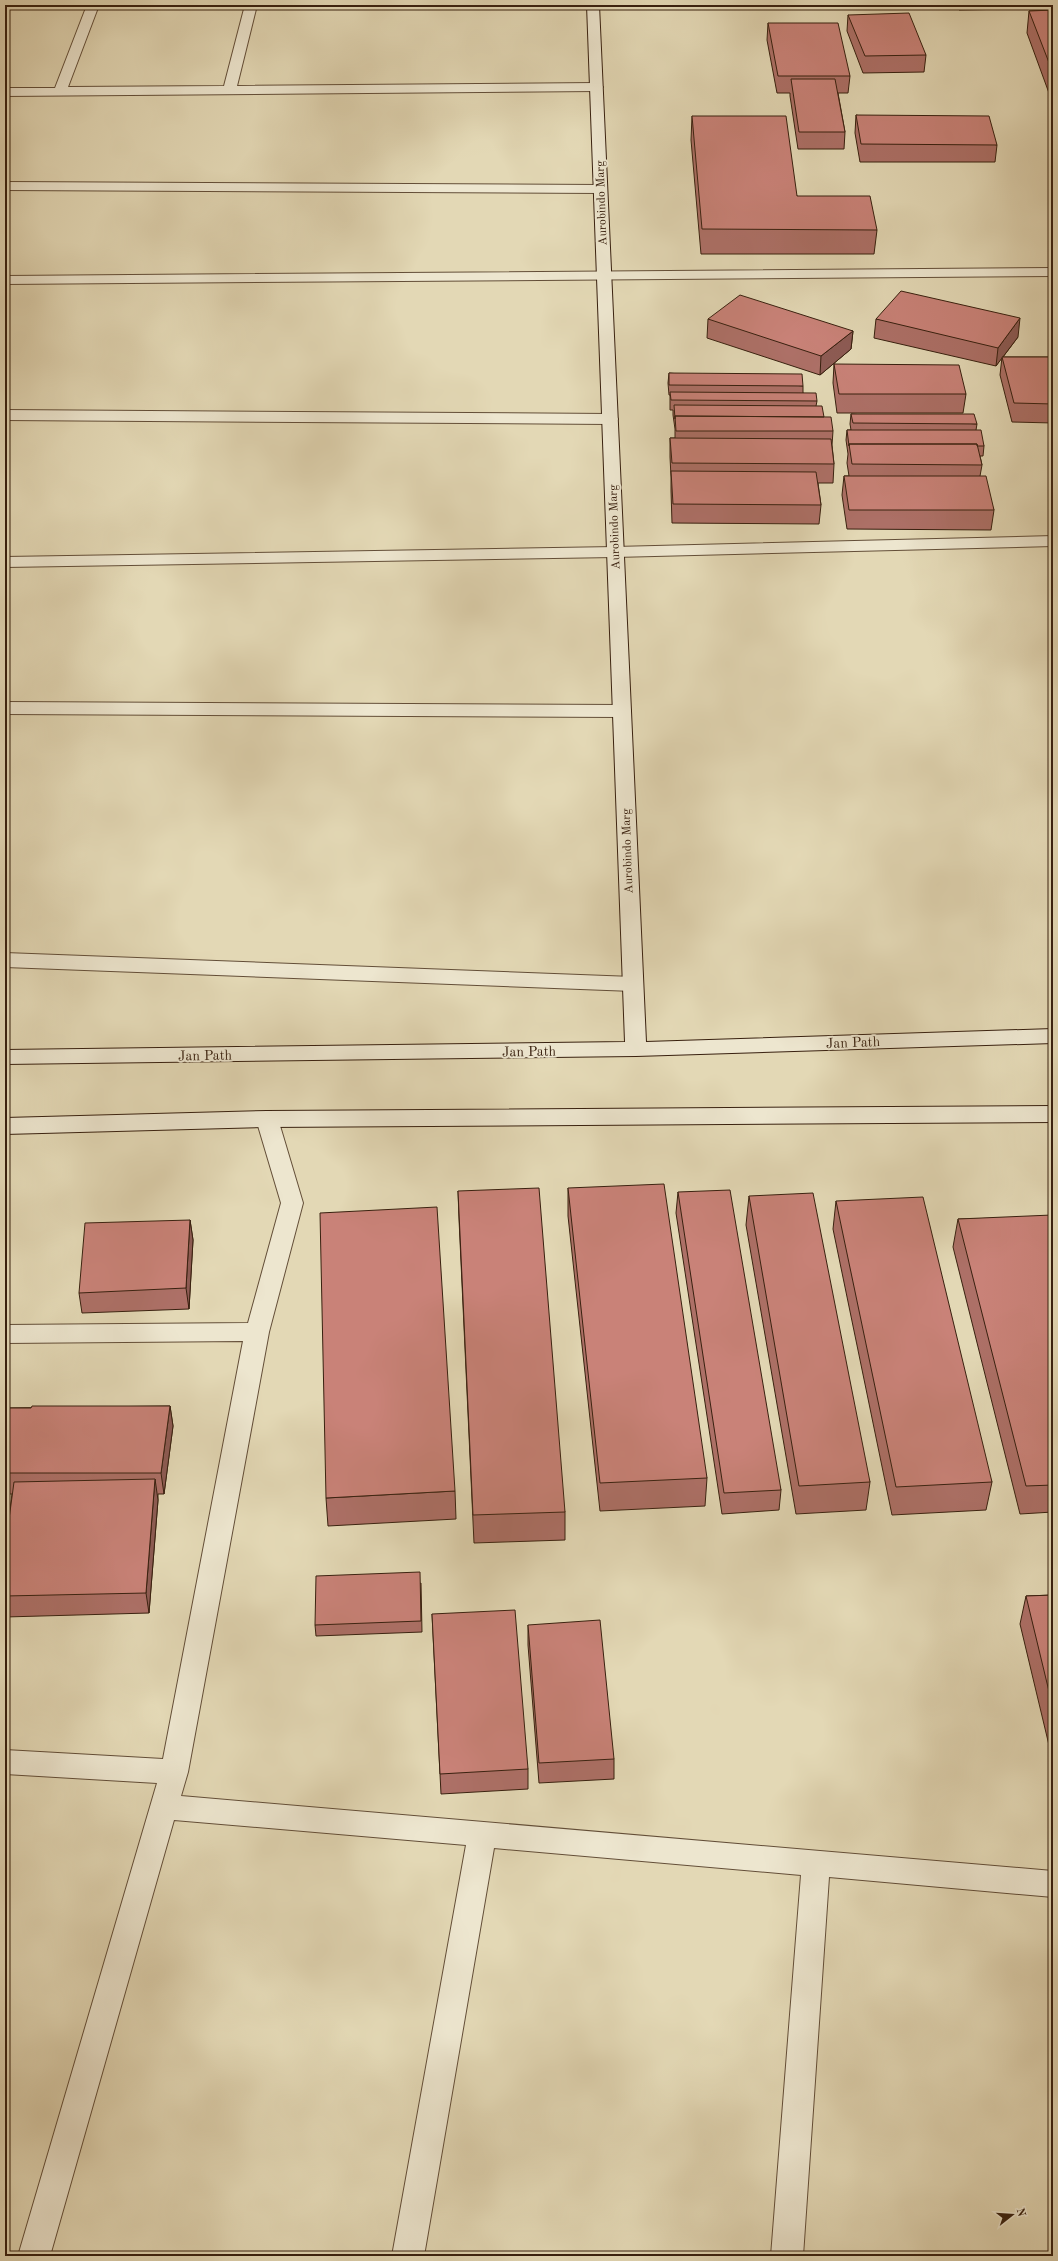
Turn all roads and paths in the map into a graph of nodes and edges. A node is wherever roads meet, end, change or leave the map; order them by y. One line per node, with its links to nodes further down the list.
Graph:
1 (92, 5): 7 (street)
2 (251, 5): 5 (street)
3 (593, 5): 4 (street, Aurobindo Marg)
4 (596, 87): 5 (street); 9 (street, Aurobindo Marg)
5 (229, 91): 7 (street)
6 (5, 92): 7 (street)
7 (60, 92)
8 (5, 186): 9 (street)
9 (600, 189): 11 (street, Aurobindo Marg)
10 (1053, 272): 11 (street)
11 (604, 277): 12 (street); 14 (street, Aurobindo Marg)
12 (5, 280)
13 (5, 415): 14 (street)
14 (610, 419): 16 (street, Aurobindo Marg)
15 (1053, 541): 16 (street)
16 (615, 552): 17 (street); 19 (street, Aurobindo Marg)
17 (5, 562)
18 (5, 708): 19 (street)
19 (622, 711): 21 (street, Aurobindo Marg)
20 (5, 960): 21 (street)
21 (633, 984): 23 (street, Aurobindo Marg)
22 (1053, 1036): 23 (street, Jan Path)
23 (636, 1049): 24 (street, Jan Path)
24 (5, 1057)
25 (1053, 1114): 26 (street)
26 (267, 1119): 27 (street); 28 (street)
27 (5, 1126)
28 (257, 1332): 29 (street); 31 (street)
29 (5, 1334)
30 (5, 1762): 31 (street)
31 (174, 1772): 32 (street)
32 (164, 1807): 33 (street); 36 (street)
33 (482, 1835): 34 (street); 37 (street)
34 (816, 1863): 35 (street); 38 (street)
35 (1053, 1884)
36 (34, 2256)
37 (408, 2256)
38 (787, 2256)

